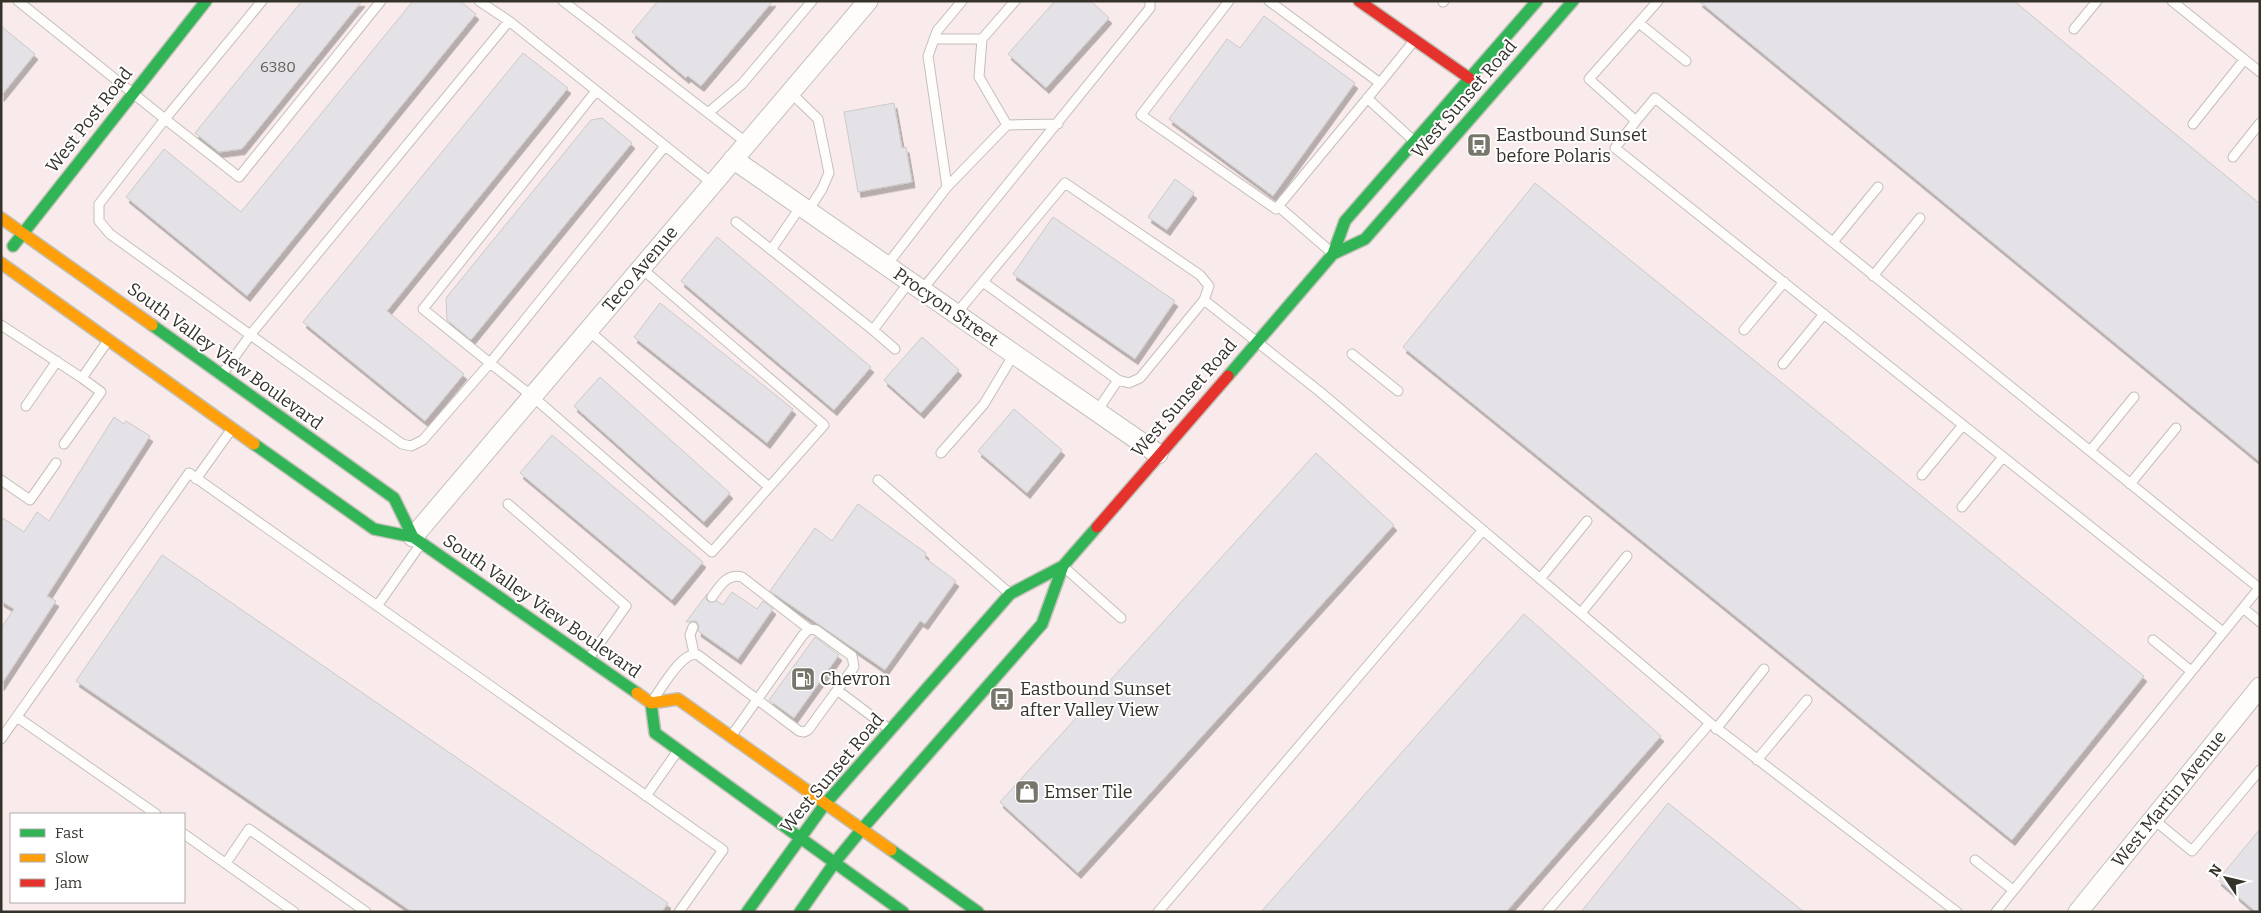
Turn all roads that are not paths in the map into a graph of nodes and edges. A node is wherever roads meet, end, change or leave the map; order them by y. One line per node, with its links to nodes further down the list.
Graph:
1 (18, 1): 33 (lane)
2 (206, 1): 33 (main road, West Post Road)
3 (262, 1): 36 (lane)
4 (381, 1): 36 (lane)
5 (479, 1): 20 (lane)
6 (563, 1): 35 (lane)
7 (812, 1): 35 (lane)
8 (868, 1): 32 (street, Teco Avenue)
9 (962, 1): 23 (lane)
10 (1015, 1): 24 (lane)
11 (1229, 1): 50 (lane)
12 (1269, 1): 30 (lane)
13 (1359, 1): 25 (main road)
14 (1537, 1): 29 (main road, West Sunset Road)
15 (1658, 1): 21 (lane)
16 (2097, 1): 22 (lane)
17 (2172, 1): 26 (lane)
18 (1572, 2): 58 (main road, West Sunset Road)
19 (1149, 3): 39 (lane)
20 (509, 21): 31 (lane); 73 (lane)
21 (1639, 23): 27 (lane); 37 (lane)
22 (2074, 29)
23 (934, 39): 24 (lane); 48 (lane)
24 (982, 39): 41 (lane)
25 (1415, 40): 29 (main road); 30 (lane)
26 (2244, 60): 28 (lane); 40 (lane)
27 (1686, 61)
28 (2260, 72)
29 (1469, 78): 42 (main road, West Sunset Road)
30 (1380, 83): 34 (lane)
31 (596, 91): 44 (lane); 80 (lane)
32 (790, 92): 43 (street, Teco Avenue); 51 (lane)
33 (133, 93): 36 (lane); 55 (main road, West Post Road)
34 (1367, 98): 42 (lane); 50 (lane)
35 (708, 113): 43 (lane)
36 (165, 119): 73 (lane)
37 (1636, 121): 56 (lane); 64 (lane)
38 (2260, 123): 45 (lane)
39 (1058, 124): 41 (lane); 65 (lane)
40 (2193, 124)
41 (1007, 125): 48 (lane)
42 (1414, 141): 58 (main road, West Sunset Road)
43 (748, 143): 46 (street, Teco Avenue)
44 (665, 146): 47 (lane); 80 (lane)
45 (2233, 157)
46 (733, 159): 47 (street, Teco Avenue); 51 (street, Procyon Street)
47 (713, 184): 61 (street, Teco Avenue)
48 (947, 187): 60 (lane)
49 (1878, 187): 56 (lane)
50 (1278, 206): 58 (lane)
51 (804, 208): 57 (lane); 60 (street, Procyon Street)
52 (1, 218): 55 (main road, South Valley View Boulevard)
53 (1920, 218): 62 (lane)
54 (736, 222): 57 (lane)
55 (23, 233): 59 (main road, West Post Road); 82 (main road, South Valley View Boulevard)
56 (1833, 242): 62 (lane)
57 (772, 250): 71 (lane)
58 (1333, 254): 75 (main road, West Sunset Road)
59 (1, 262): 74 (main road, South Valley View Boulevard)
60 (887, 265): 65 (street, Procyon Street)
61 (641, 268): 70 (street, Teco Avenue); 104 (lane)
62 (1874, 276): 94 (lane)
63 (982, 282): 66 (lane); 67 (lane); 84 (lane)
64 (1784, 282): 68 (lane); 72 (lane)
65 (916, 286): 67 (street, Procyon Street); 71 (lane)
66 (1204, 300): 75 (lane); 84 (lane)
67 (956, 314): 77 (street, Procyon Street)
68 (1824, 314): 81 (lane); 90 (lane)
69 (1, 325): 79 (lane)
70 (588, 330): 86 (street, Teco Avenue); 104 (lane)
71 (873, 330): 76 (lane)
72 (1744, 330)
73 (251, 334): 80 (lane); 82 (lane)
74 (109, 339): 83 (lane); 91 (main road, South Valley View Boulevard)
75 (1256, 342): 96 (main road, West Sunset Road); 108 (lane)
76 (895, 349)
77 (1014, 354): 89 (street, Procyon Street); 95 (lane)
78 (1352, 354): 85 (lane)
79 (57, 361): 83 (lane); 88 (lane)
80 (490, 363): 86 (lane)
81 (1783, 364)
82 (222, 375): 109 (main road, South Valley View Boulevard)
83 (82, 378): 93 (lane)
84 (1118, 380): 89 (lane)
85 (1398, 391)
86 (532, 396): 104 (lane); 109 (street, Teco Avenue)
87 (2134, 397): 94 (lane)
88 (26, 406)
89 (1097, 411): 96 (street, Procyon Street)
90 (1963, 425): 97 (lane); 99 (lane)
91 (232, 428): 100 (lane); 109 (main road, South Valley View Boulevard)
92 (2176, 428): 103 (lane)
93 (64, 444)
94 (2090, 451): 103 (lane)
95 (941, 453)
96 (1158, 454): 111 (main road, West Sunset Road)
97 (2003, 457): 106 (lane); 123 (lane)
98 (56, 463): 101 (lane)
99 (1922, 475)
100 (196, 479): 116 (lane); 134 (lane)
101 (1, 480)
102 (878, 480): 114 (lane)
103 (2130, 484): 113 (lane)
104 (769, 487)
105 (508, 504): 126 (lane)
106 (1962, 507)
107 (1587, 522): 112 (lane)
108 (1483, 530): 112 (lane); 160 (lane)
109 (418, 540): 116 (lane); 126 (main road, South Valley View Boulevard)
110 (1627, 556): 118 (lane)
111 (1063, 566): 114 (main road, West Sunset Road); 119 (lane); 146 (main road, West Sunset Road)
112 (1540, 579): 118 (lane)
113 (2260, 588): 117 (lane)
114 (1010, 594): 136 (main road, West Sunset Road)
115 (712, 597): 122 (lane)
116 (377, 606): 142 (lane)
117 (2243, 608): 120 (lane); 123 (lane)
118 (1580, 613): 135 (lane)
119 (1122, 618)
120 (2260, 622)
121 (693, 627): 125 (lane)
122 (809, 629): 130 (lane); 131 (lane)
123 (2223, 632): 128 (lane)
124 (2153, 640): 128 (lane)
125 (694, 654): 131 (lane); 133 (lane)
126 (588, 660): 133 (main road, South Valley View Boulevard)
127 (1764, 669): 135 (lane)
128 (2191, 671): 152 (lane)
129 (2260, 687): 145 (street, West Martin Avenue)
130 (838, 690): 131 (lane); 136 (lane)
131 (758, 700): 137 (lane)
132 (1807, 700): 140 (lane)
133 (650, 703): 137 (main road); 139 (main road)
134 (17, 717): 138 (lane); 144 (lane)
135 (1713, 726): 140 (lane); 161 (lane)
136 (890, 730): 143 (main road, West Sunset Road)
137 (731, 736): 143 (main road)
138 (1, 740)
139 (678, 750): 142 (lane); 148 (main road)
140 (1757, 760): 162 (lane)
141 (2260, 770): 145 (lane)
142 (646, 796): 155 (lane)
143 (825, 804): 146 (main road); 148 (main road, West Sunset Road)
144 (155, 813)
145 (2153, 819): 164 (street, West Martin Avenue)
146 (862, 829): 150 (main road, West Sunset Road); 159 (main road)
147 (185, 835): 151 (lane)
148 (800, 838): 150 (main road); 156 (main road, West Sunset Road)
149 (1975, 860): 152 (lane)
150 (834, 862): 157 (main road, West Sunset Road); 158 (main road)
151 (226, 863): 153 (lane); 154 (lane)
152 (2013, 890): 163 (lane)
153 (294, 912)
154 (366, 912)
155 (680, 912)
156 (747, 912)
157 (800, 912)
158 (903, 912)
159 (978, 912)
160 (1158, 912)
161 (1547, 912)
162 (1957, 912)
163 (1996, 912)
164 (2078, 912)

